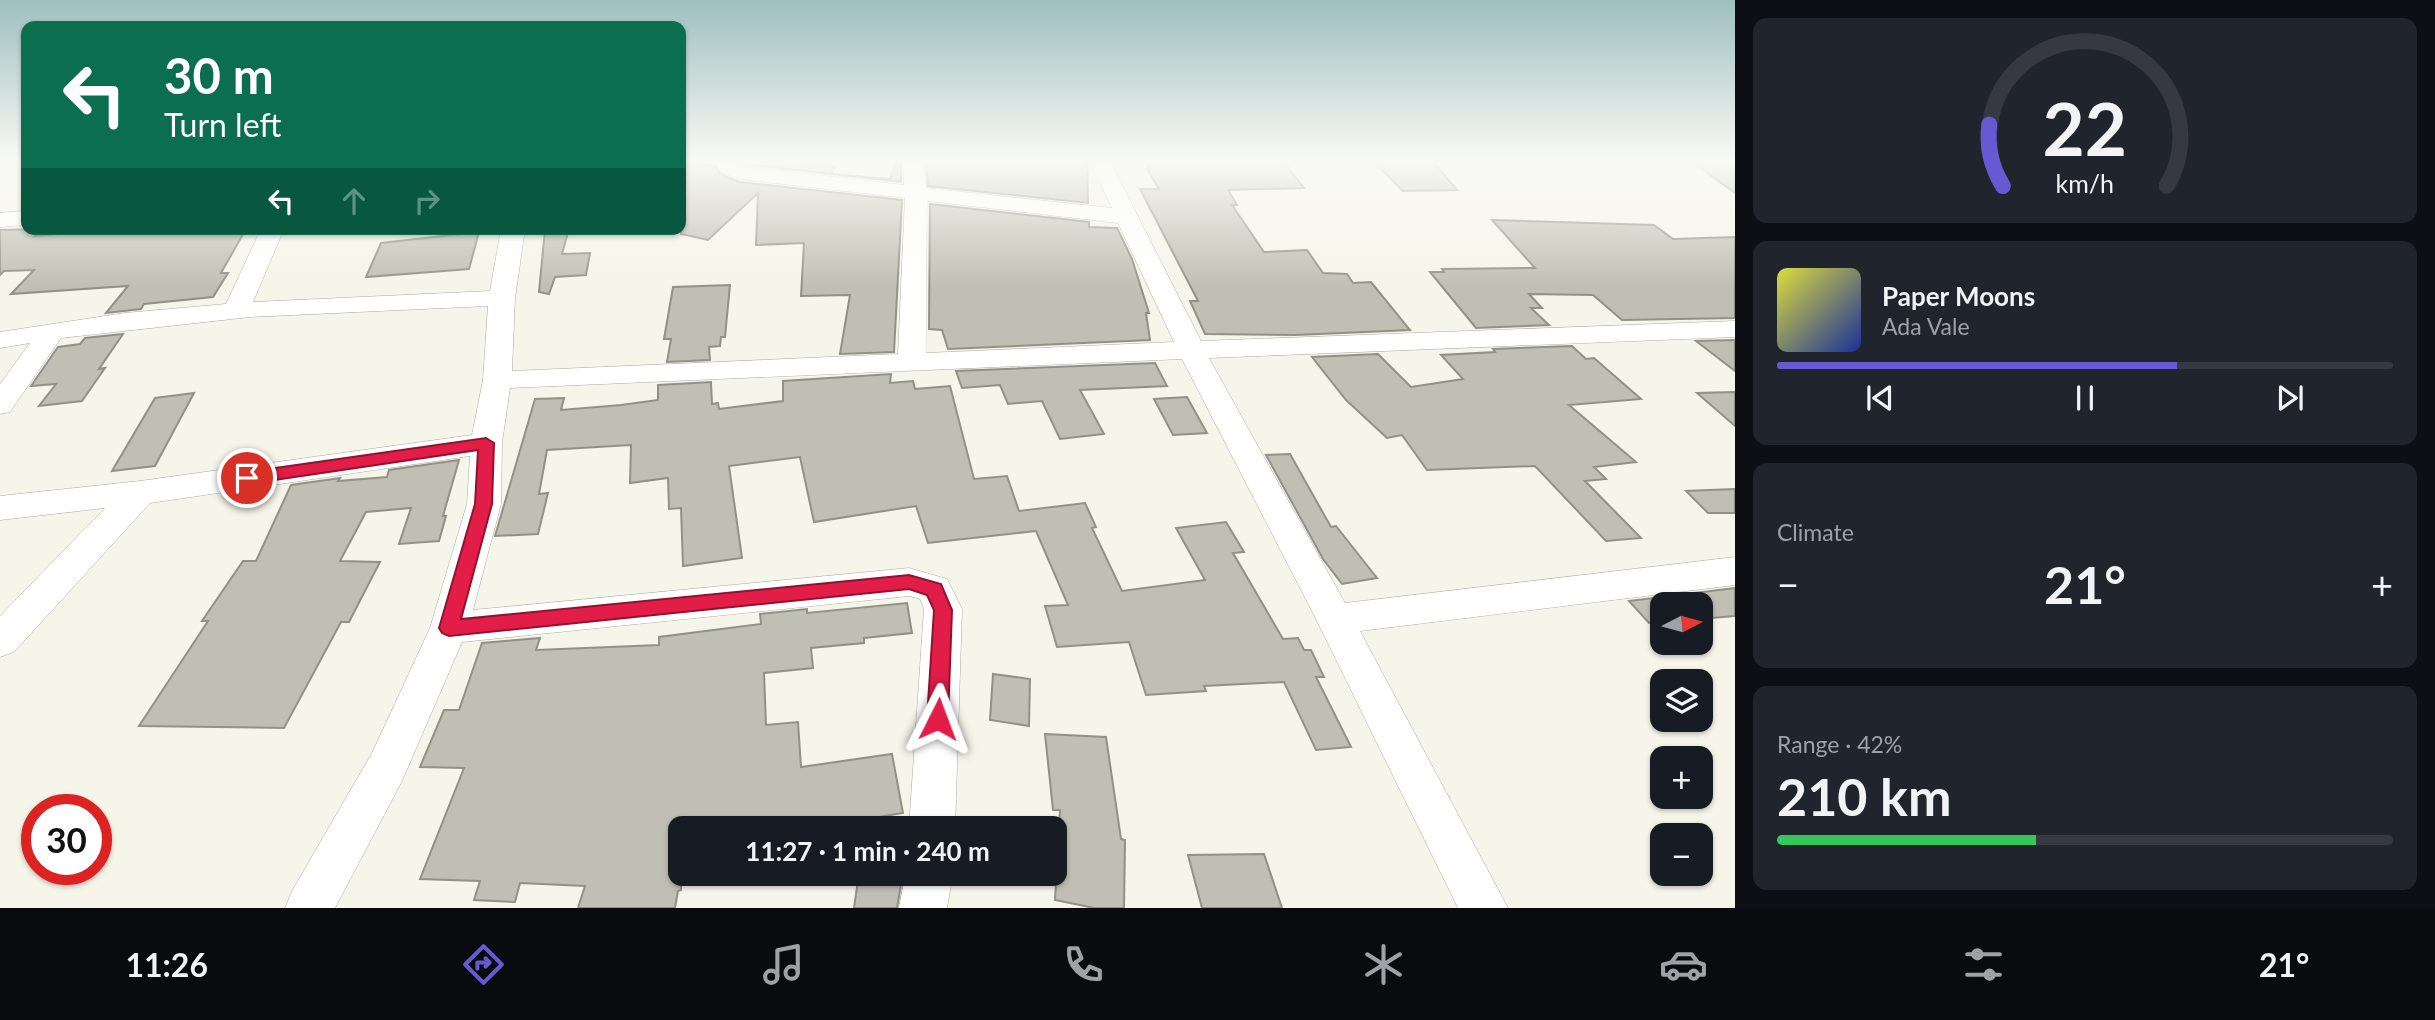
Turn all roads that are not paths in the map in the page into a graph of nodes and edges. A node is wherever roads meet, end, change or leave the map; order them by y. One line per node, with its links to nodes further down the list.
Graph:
1 (916, 203): 15 (street)
2 (997, 203): 4 (street)
3 (1121, 203): 4 (street)
4 (1128, 217): 14 (street)
5 (21, 218): 6 (street)
6 (0, 220)
7 (270, 235): 10 (street)
8 (512, 235): 9 (street)
9 (502, 298): 10 (street); 16 (street)
10 (237, 309): 12 (street)
11 (1735, 328): 14 (street)
12 (52, 330): 13 (street); 17 (street)
13 (0, 340)
14 (1191, 350): 15 (street); 22 (street)
15 (912, 364): 16 (street)
16 (497, 380): 18 (street)
17 (0, 405)
18 (486, 443): 19 (street); 23 (street)
19 (141, 493): 20 (street); 24 (street)
20 (0, 508)
21 (1735, 571): 22 (street)
22 (1335, 619): 29 (street)
23 (449, 628): 25 (street); 27 (street)
24 (0, 641)
25 (933, 816)
26 (927, 886): 28 (street)
27 (309, 908)
28 (923, 908)
29 (1484, 908)

